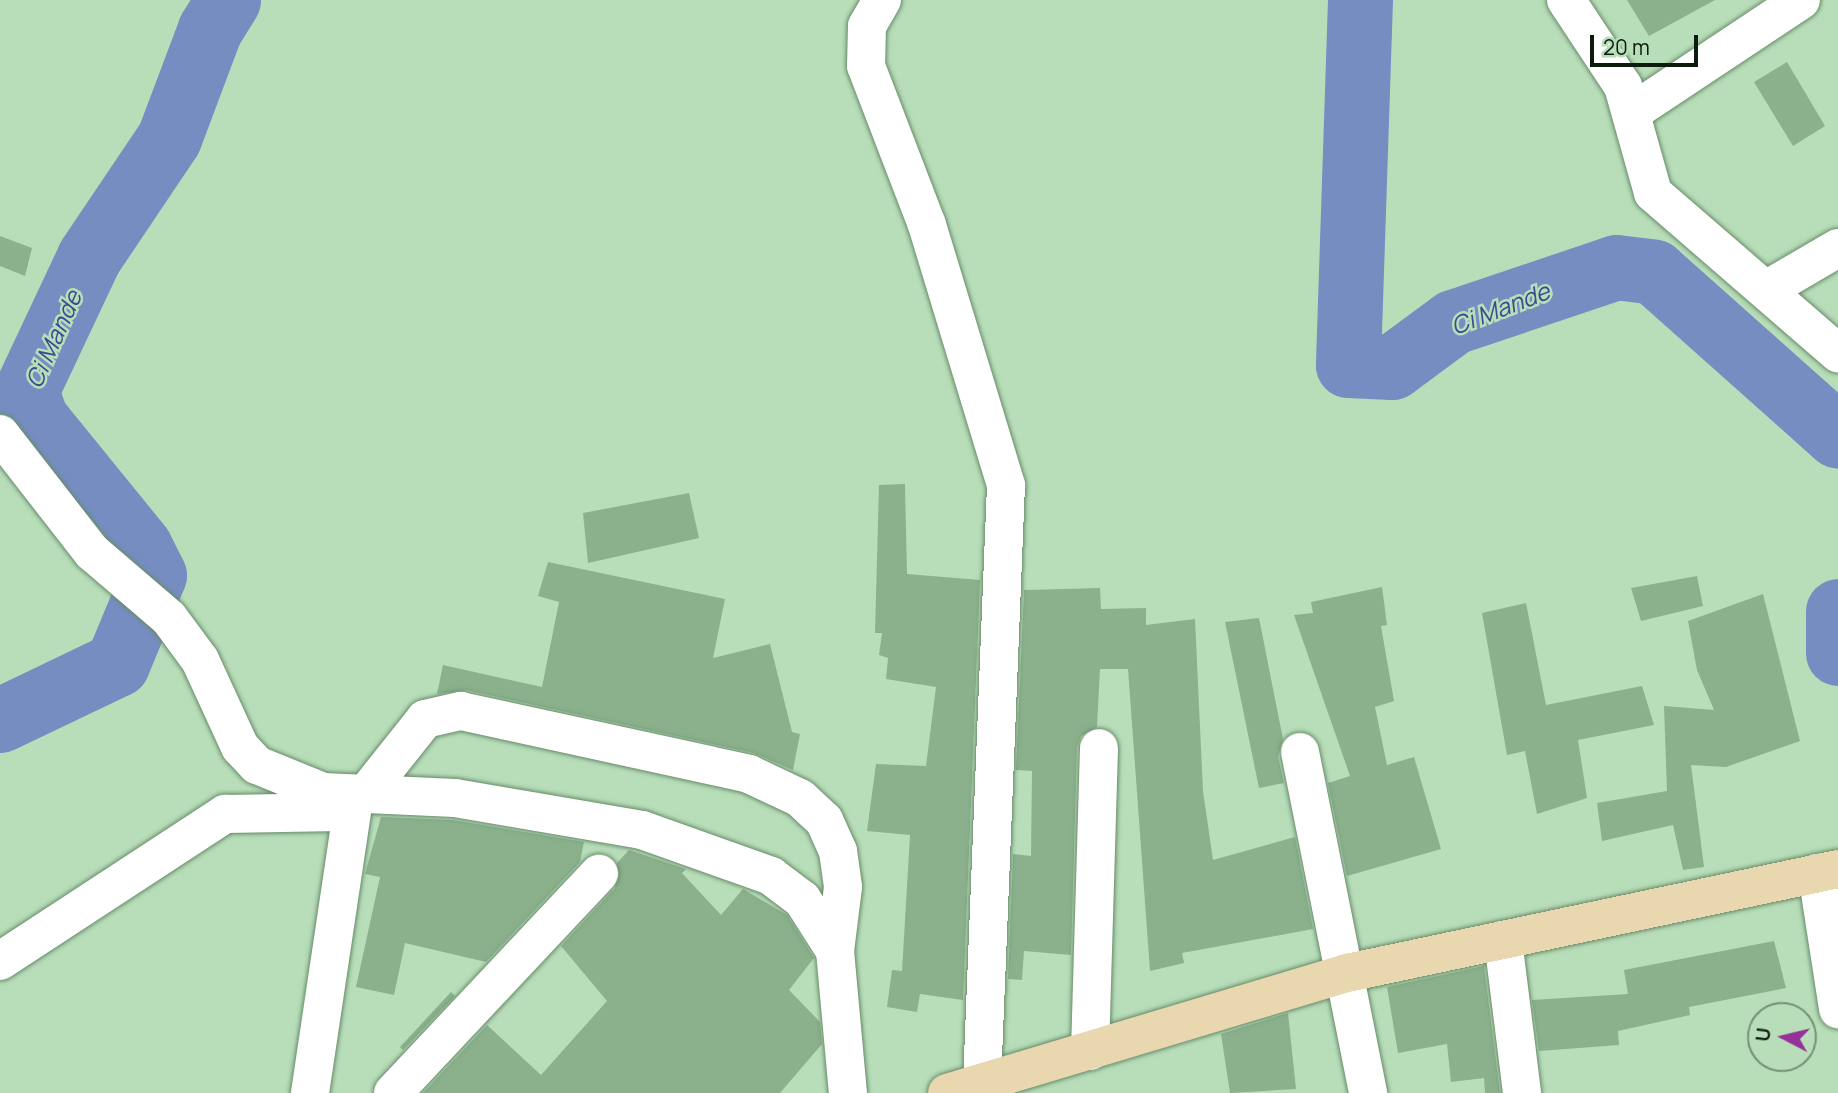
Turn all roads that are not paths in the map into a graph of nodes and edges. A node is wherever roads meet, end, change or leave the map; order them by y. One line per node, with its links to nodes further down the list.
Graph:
1 (882, 0): 20 (street)
2 (1566, 0): 4 (street)
3 (1801, 0): 4 (street)
4 (1631, 113): 6 (street)
5 (1838, 248): 6 (street)
6 (1766, 290): 7 (street)
7 (1838, 353)
8 (0, 434): 11 (street)
9 (1099, 748): 19 (street)
10 (1300, 752): 17 (street)
11 (360, 799): 15 (street); 15 (street); 16 (street); 21 (street)
12 (1828, 871): 14 (main road); 18 (street)
13 (599, 874): 22 (street)
14 (1503, 940): 17 (main road); 25 (street)
15 (835, 951): 23 (street)
16 (0, 961)
17 (1347, 973): 19 (main road); 24 (street)
18 (1838, 1009)
19 (1090, 1051): 20 (main road)
20 (965, 1088)
21 (310, 1093)
22 (393, 1093)
23 (848, 1093)
24 (1367, 1093)
25 (1522, 1093)

